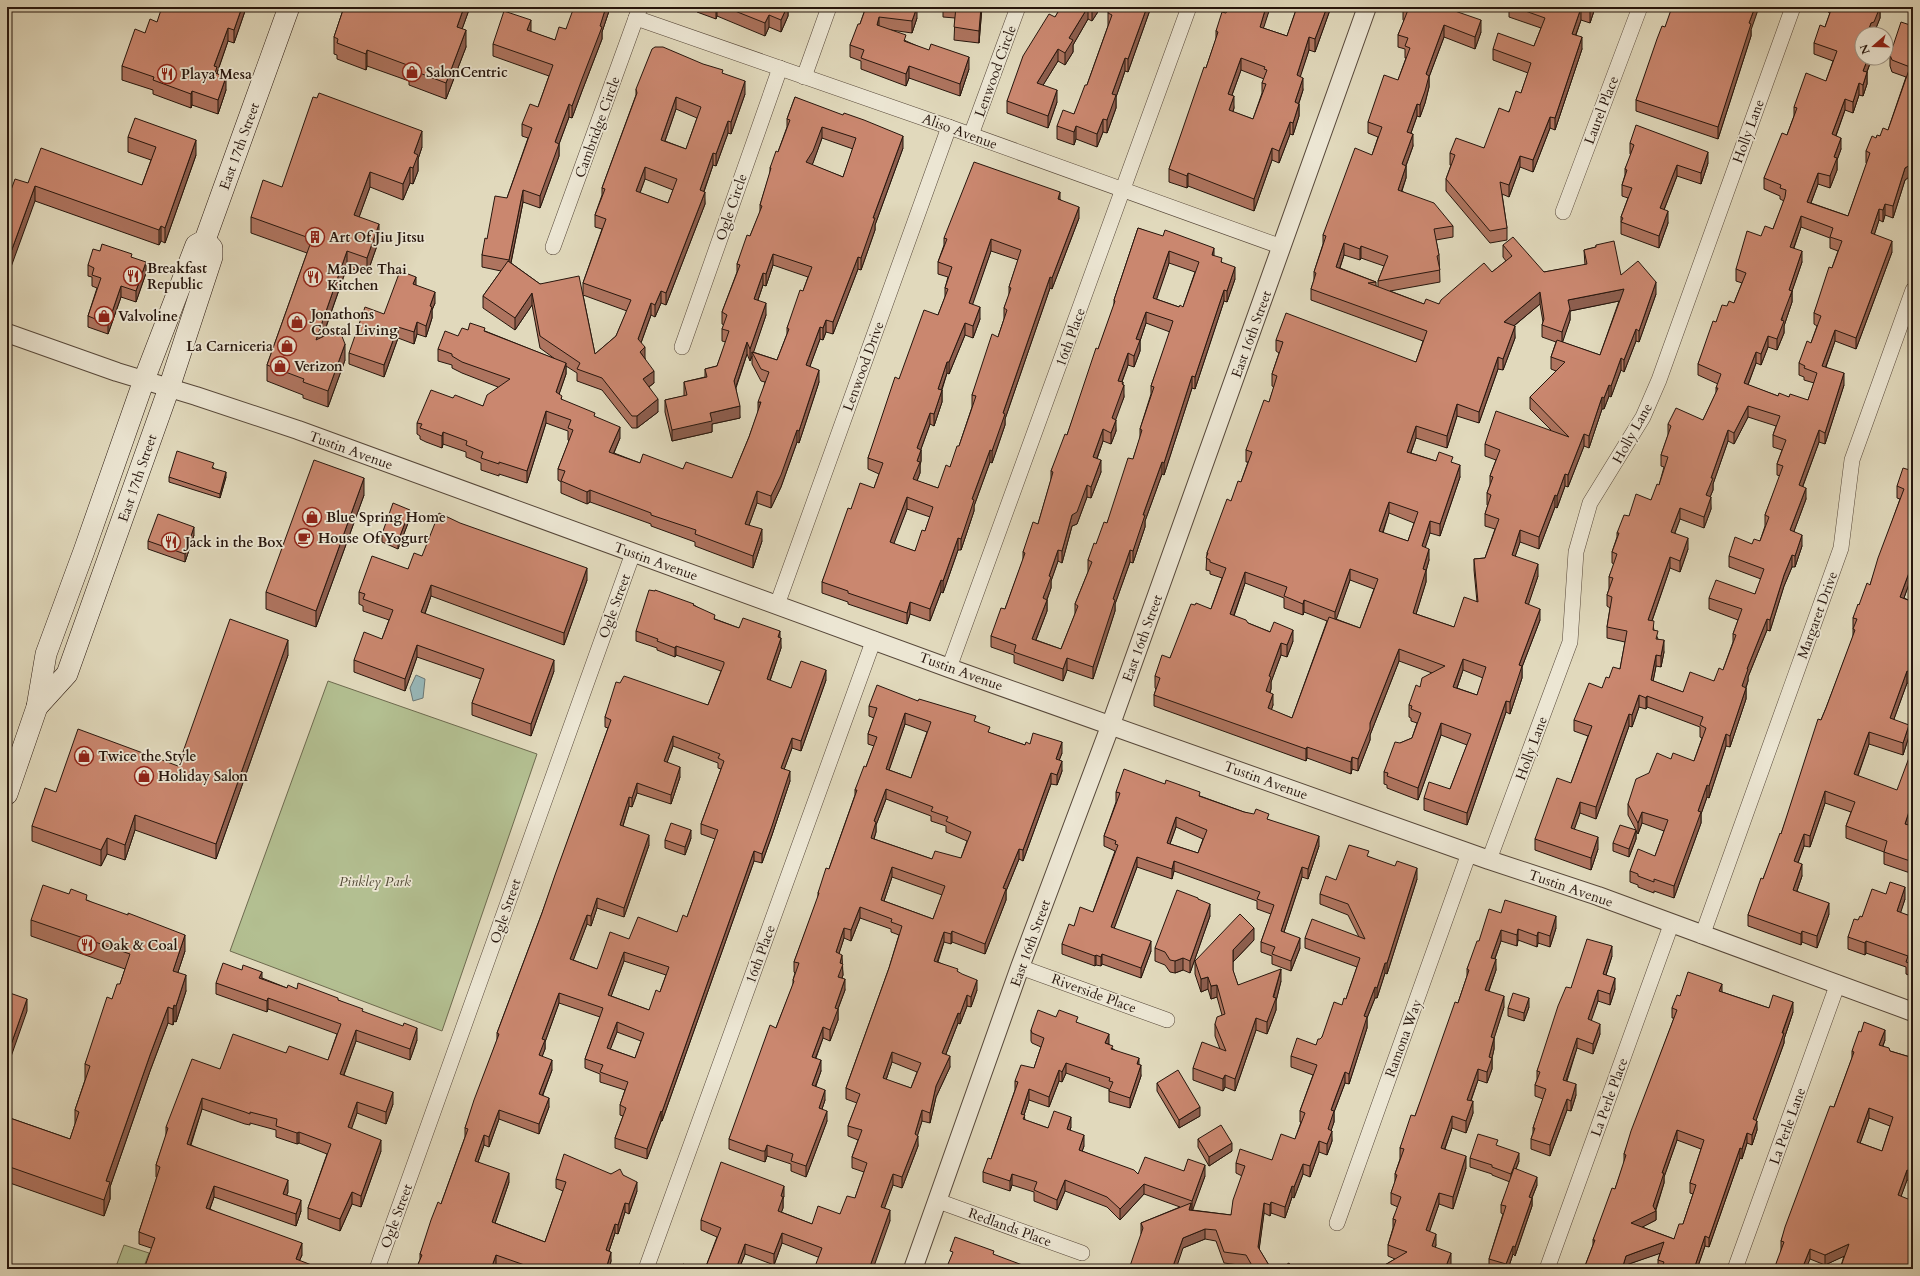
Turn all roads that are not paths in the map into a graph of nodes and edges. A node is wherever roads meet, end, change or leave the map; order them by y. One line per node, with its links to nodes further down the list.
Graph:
1 (289, 7): 15 (main road, East 17th Street)
2 (829, 7): 10 (street)
3 (1018, 7): 12 (street, Lenwood Circle)
4 (1188, 7): 13 (street, 16th Place)
5 (1367, 7): 17 (street, East 16th Street)
6 (1640, 7): 14 (street, Laurel Place)
7 (1793, 7): 31 (street, Holly Lane)
8 (638, 12): 9 (street, Aliso Avenue); 16 (street, Cambridge Circle)
9 (780, 68): 10 (street, Aliso Avenue); 20 (street, Ogle Circle)
10 (804, 76): 11 (street, Aliso Avenue)
11 (949, 127): 12 (street, Aliso Avenue); 24 (street, Lenwood Drive)
12 (971, 135): 13 (street, Aliso Avenue)
13 (1123, 190): 17 (street, Aliso Avenue); 26 (street, 16th Place)
14 (1563, 212)
15 (205, 240): 21 (main road, East 17th Street); 22 (main road, East 17th Street)
16 (553, 247)
17 (1282, 247): 28 (street, East 16th Street)
18 (1913, 290): 33 (street, Margaret Drive)
19 (7, 333): 21 (street, Tustin Avenue)
20 (682, 347)
21 (144, 380): 22 (street, Tustin Avenue); 27 (main road, East 17th Street)
22 (169, 388): 23 (street, Tustin Avenue); 27 (main road, East 17th Street)
23 (633, 553): 24 (street, Tustin Avenue); 41 (street, Ogle Street)
24 (777, 605): 25 (street, Tustin Avenue)
25 (874, 639): 26 (street, Tustin Avenue); 42 (street, 16th Place)
26 (949, 668): 28 (street, Tustin Avenue)
27 (37, 707): 29 (main road, East 17th Street)
28 (1111, 724): 30 (street, Tustin Avenue); 34 (street, East 16th Street)
29 (7, 794)
30 (1469, 853): 31 (street, Tustin Avenue); 39 (street, Ramona Way)
31 (1489, 860): 32 (street, Tustin Avenue)
32 (1670, 925): 33 (street, Tustin Avenue); 44 (street, La Perle Place)
33 (1702, 936): 35 (street, Tustin Avenue)
34 (1020, 966): 37 (street, Riverside Place); 38 (street, East 16th Street)
35 (1838, 984): 36 (street, Tustin Avenue); 45 (street, La Perle Lane)
36 (1913, 1012)
37 (1167, 1020)
38 (938, 1201): 40 (street, Redlands Place); 43 (street, East 16th Street)
39 (1337, 1223)
40 (1082, 1253)
41 (377, 1269)
42 (646, 1269)
43 (913, 1269)
44 (1547, 1269)
45 (1735, 1269)

